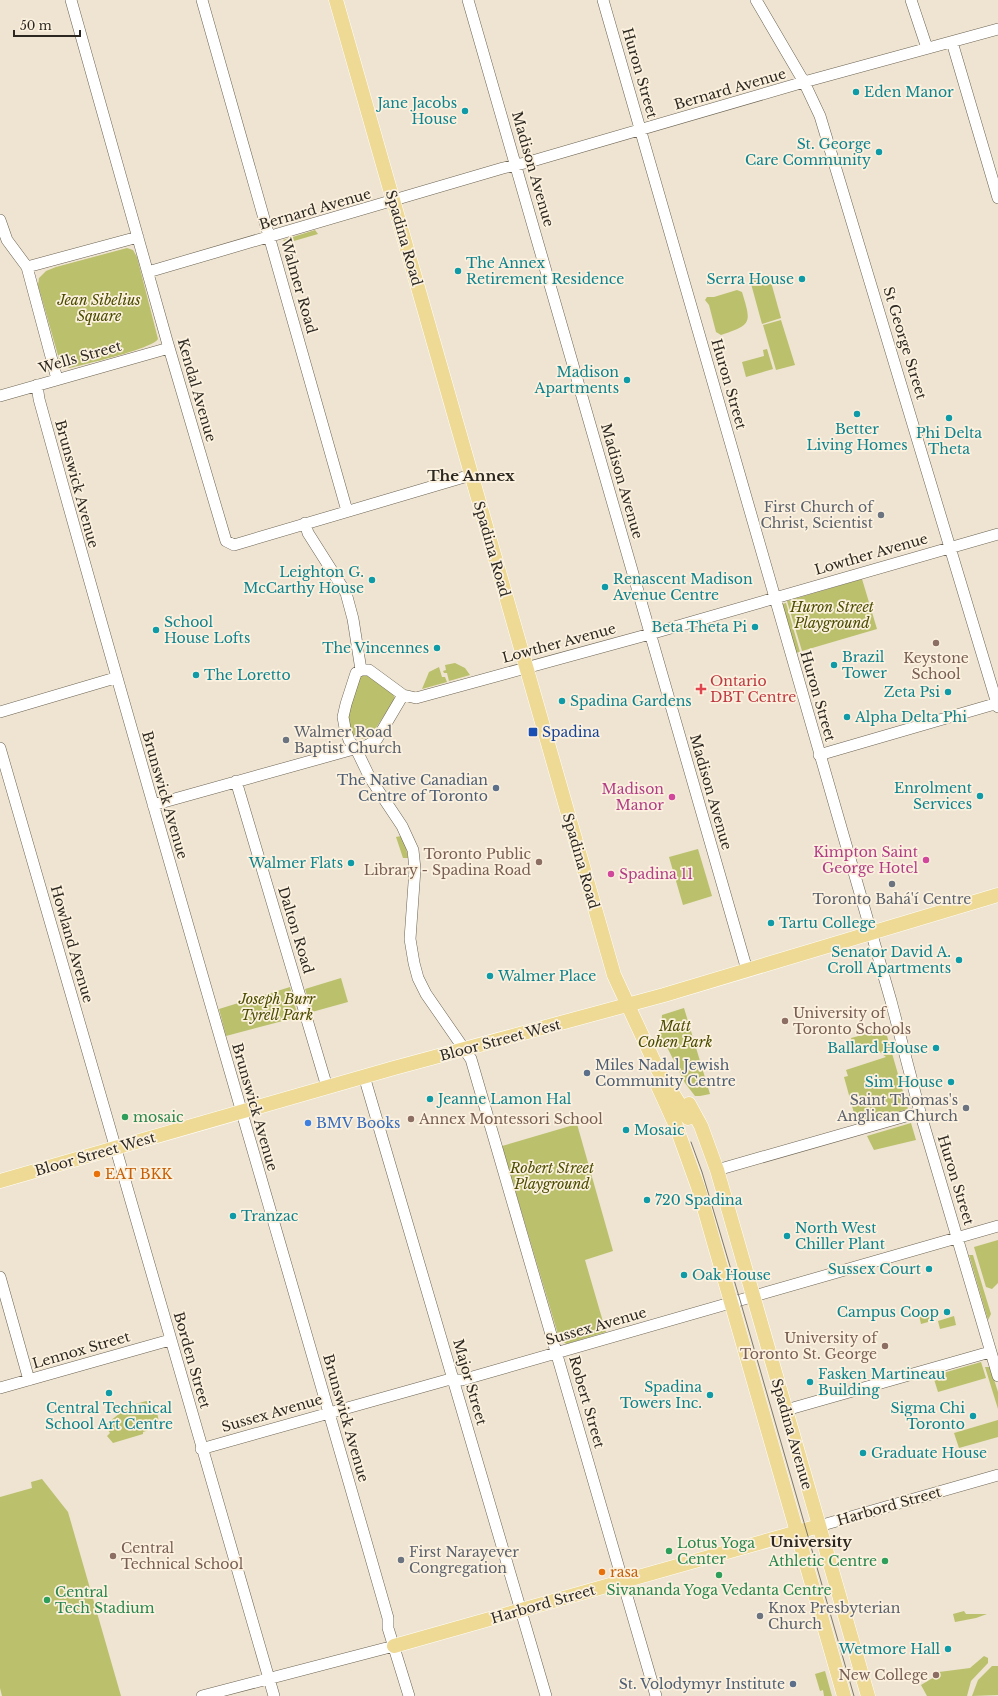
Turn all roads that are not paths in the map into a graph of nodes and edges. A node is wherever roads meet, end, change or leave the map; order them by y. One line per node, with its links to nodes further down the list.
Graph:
1 (70, 0): 17 (street, Kendal Avenue)
2 (202, 0): 18 (street, Walmer Road)
3 (336, 0): 15 (main road, Spadina Road)
4 (468, 0): 13 (street, Madison Avenue)
5 (603, 0): 12 (street, Huron Street)
6 (756, 0): 11 (street, St George Street)
7 (912, 0): 10 (street)
8 (998, 28): 9 (street, Bernard Avenue)
9 (952, 42): 10 (street, Bernard Avenue); 14 (street)
10 (927, 48): 11 (street, Bernard Avenue)
11 (804, 82): 12 (street, Bernard Avenue); 29 (street, St George Street)
12 (641, 130): 13 (street, Bernard Avenue); 30 (street, Huron Street)
13 (516, 165): 15 (street, Bernard Avenue); 31 (street, Madison Avenue)
14 (998, 198)
15 (394, 201): 18 (street, Bernard Avenue); 25 (main road, Spadina Road)
16 (0, 220): 19 (street)
17 (138, 237): 19 (street); 20 (street, Kendal Avenue)
18 (269, 237): 20 (street, Bernard Avenue); 26 (street, Walmer Road)
19 (27, 267): 22 (street)
20 (148, 272): 21 (street, Kendal Avenue)
21 (169, 348): 22 (street, Wells Street); 27 (street, Kendal Avenue)
22 (57, 379): 23 (street, Wells Street)
23 (37, 385): 24 (street, Wells Street); 34 (street, Brunswick Avenue)
24 (0, 396)
25 (471, 475): 26 (street, Kendal Avenue); 32 (main road, Spadina Road)
26 (347, 511): 27 (street, Kendal Avenue)
27 (305, 523): 33 (street)
28 (998, 534): 29 (street, Lowther Avenue)
29 (950, 548): 30 (street, Lowther Avenue); 36 (street, St George Street)
30 (774, 598): 31 (street, Lowther Avenue); 40 (street, Huron Street)
31 (650, 634): 32 (street, Lowther Avenue); 45 (street, Madison Avenue)
32 (526, 667): 35 (street, Lowther Avenue); 46 (main road, Spadina Road)
33 (361, 670): 35 (street); 39 (street)
34 (115, 678): 37 (street); 42 (street, Brunswick Avenue)
35 (404, 695): 39 (street)
36 (998, 704): 40 (street)
37 (0, 712)
38 (0, 748): 54 (street, Howland Avenue)
39 (353, 748): 41 (street); 47 (street)
40 (819, 755): 44 (street, Huron Street)
41 (236, 781): 42 (street); 50 (street, Dalton Road)
42 (153, 805): 51 (street, Brunswick Avenue)
43 (998, 895): 44 (main road, Bloor Street West)
44 (870, 932): 45 (main road, Bloor Street West); 52 (street, Huron Street)
45 (747, 970): 46 (main road, Bloor Street West)
46 (626, 1005): 47 (main road, Bloor Street West); 48 (main road, Spadina Avenue)
47 (464, 1050): 49 (main road, Bloor Street West); 64 (street, Robert Street)
48 (658, 1070): 53 (main road, Spadina Avenue); 53 (main road, Spadina Avenue)
49 (364, 1076): 50 (main road, Bloor Street West); 67 (street, Major Street)
50 (327, 1087): 51 (main road, Bloor Street West)
51 (241, 1112): 54 (main road, Bloor Street West); 70 (street, Brunswick Avenue)
52 (920, 1112): 55 (street); 58 (street, Huron Street)
53 (686, 1119): 55 (main road, Spadina Avenue); 61 (main road, Spadina Avenue)
54 (115, 1148): 56 (main road, Bloor Street West); 62 (street, Borden Street)
55 (717, 1170): 60 (main road, Spadina Avenue)
56 (0, 1181)
57 (998, 1226): 58 (street, Sussex Avenue)
58 (957, 1237): 60 (street, Sussex Avenue); 63 (street, Huron Street)
59 (0, 1277): 66 (street)
60 (753, 1296): 61 (street, Sussex Avenue); 69 (main road, Spadina Avenue)
61 (732, 1302): 64 (street, Sussex Avenue); 74 (main road, Spadina Avenue)
62 (170, 1340): 66 (street, Lennox Street); 71 (street, Borden Street)
63 (990, 1352): 65 (street, Huron Street); 69 (street)
64 (556, 1353): 67 (street, Sussex Avenue); 75 (street, Robert Street)
65 (998, 1376)
66 (29, 1380): 68 (street, Lennox Street)
67 (455, 1380): 70 (street, Sussex Avenue); 76 (street, Major Street)
68 (0, 1388)
69 (786, 1410): 73 (main road, Spadina Avenue)
70 (329, 1413): 71 (street, Sussex Avenue); 77 (street, Brunswick Avenue)
71 (201, 1449): 78 (street, Borden Street)
72 (998, 1475): 73 (street, Harbord Street)
73 (819, 1526): 74 (main road, Harbord Street); 85 (main road, Spadina Avenue)
74 (797, 1532): 75 (main road, Harbord Street); 84 (main road, Spadina Avenue)
75 (622, 1581): 76 (main road, Harbord Street); 83 (street, Robert Street)
76 (522, 1611): 77 (main road, Harbord Street); 82 (street, Major Street)
77 (394, 1646): 78 (street, Harbord Street); 81 (street, Brunswick Avenue)
78 (268, 1678): 79 (street, Harbord Street); 80 (street, Borden Street)
79 (202, 1696)
80 (274, 1696)
81 (409, 1696)
82 (546, 1696)
83 (656, 1696)
84 (844, 1696)
85 (868, 1696)

